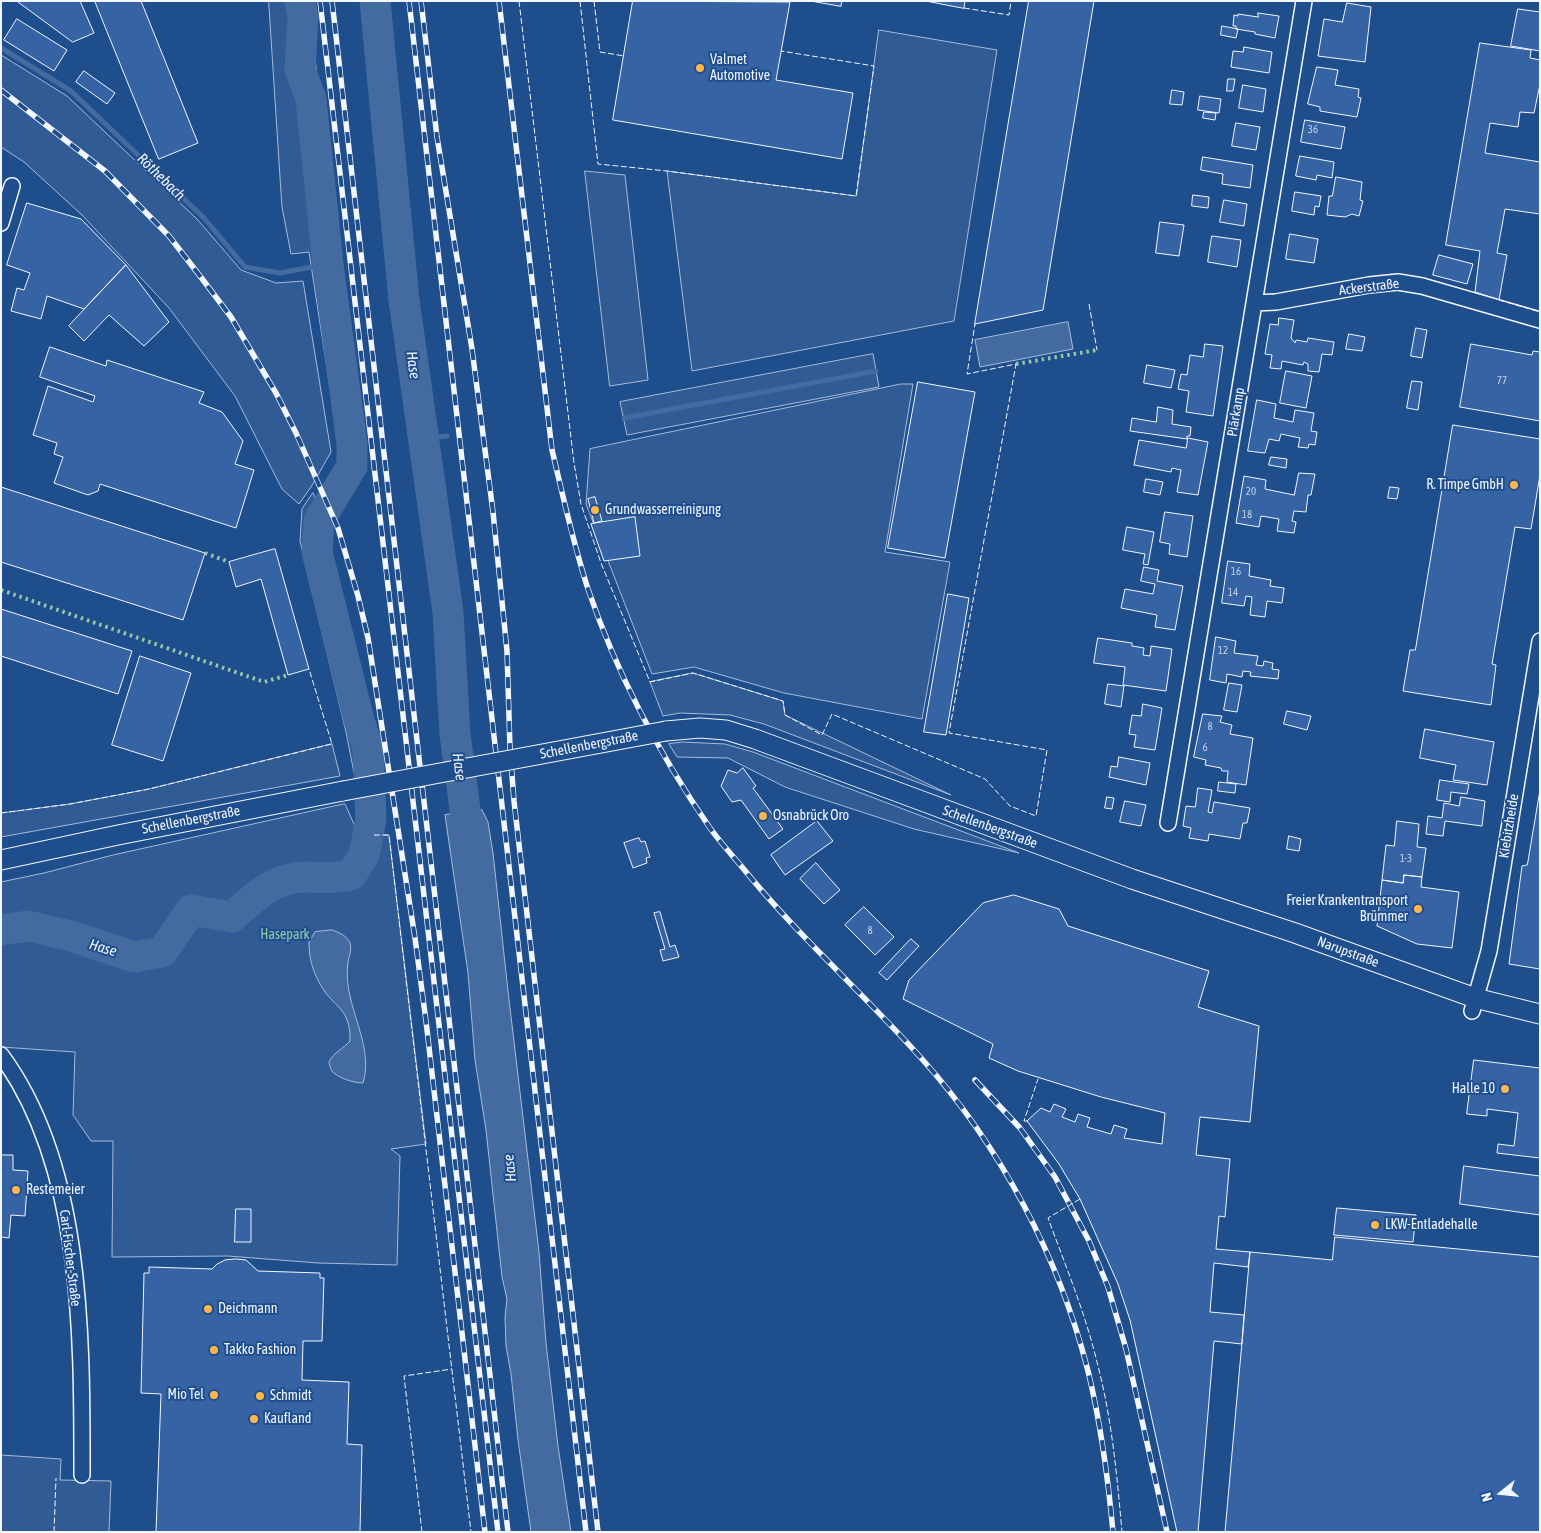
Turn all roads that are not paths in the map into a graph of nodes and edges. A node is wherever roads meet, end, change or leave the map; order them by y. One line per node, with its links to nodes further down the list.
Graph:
1 (1304, 1): 4 (street, Piärkamp)
2 (12, 186): 3 (street)
3 (1, 222)
4 (1254, 303): 5 (street, Ackerstraße); 7 (street, Piärkamp)
5 (1540, 320)
6 (1540, 640): 10 (street, Kiebitzheide)
7 (1168, 823)
8 (1, 860): 9 (street, Schellenbergstraße, bridge)
9 (1158, 888): 10 (street, Narupstraße)
10 (1474, 1004): 11 (street, Narupstraße)
11 (1540, 1014)
12 (1, 1056): 13 (street, Carl-Fischer-Straße)
13 (82, 1475)

